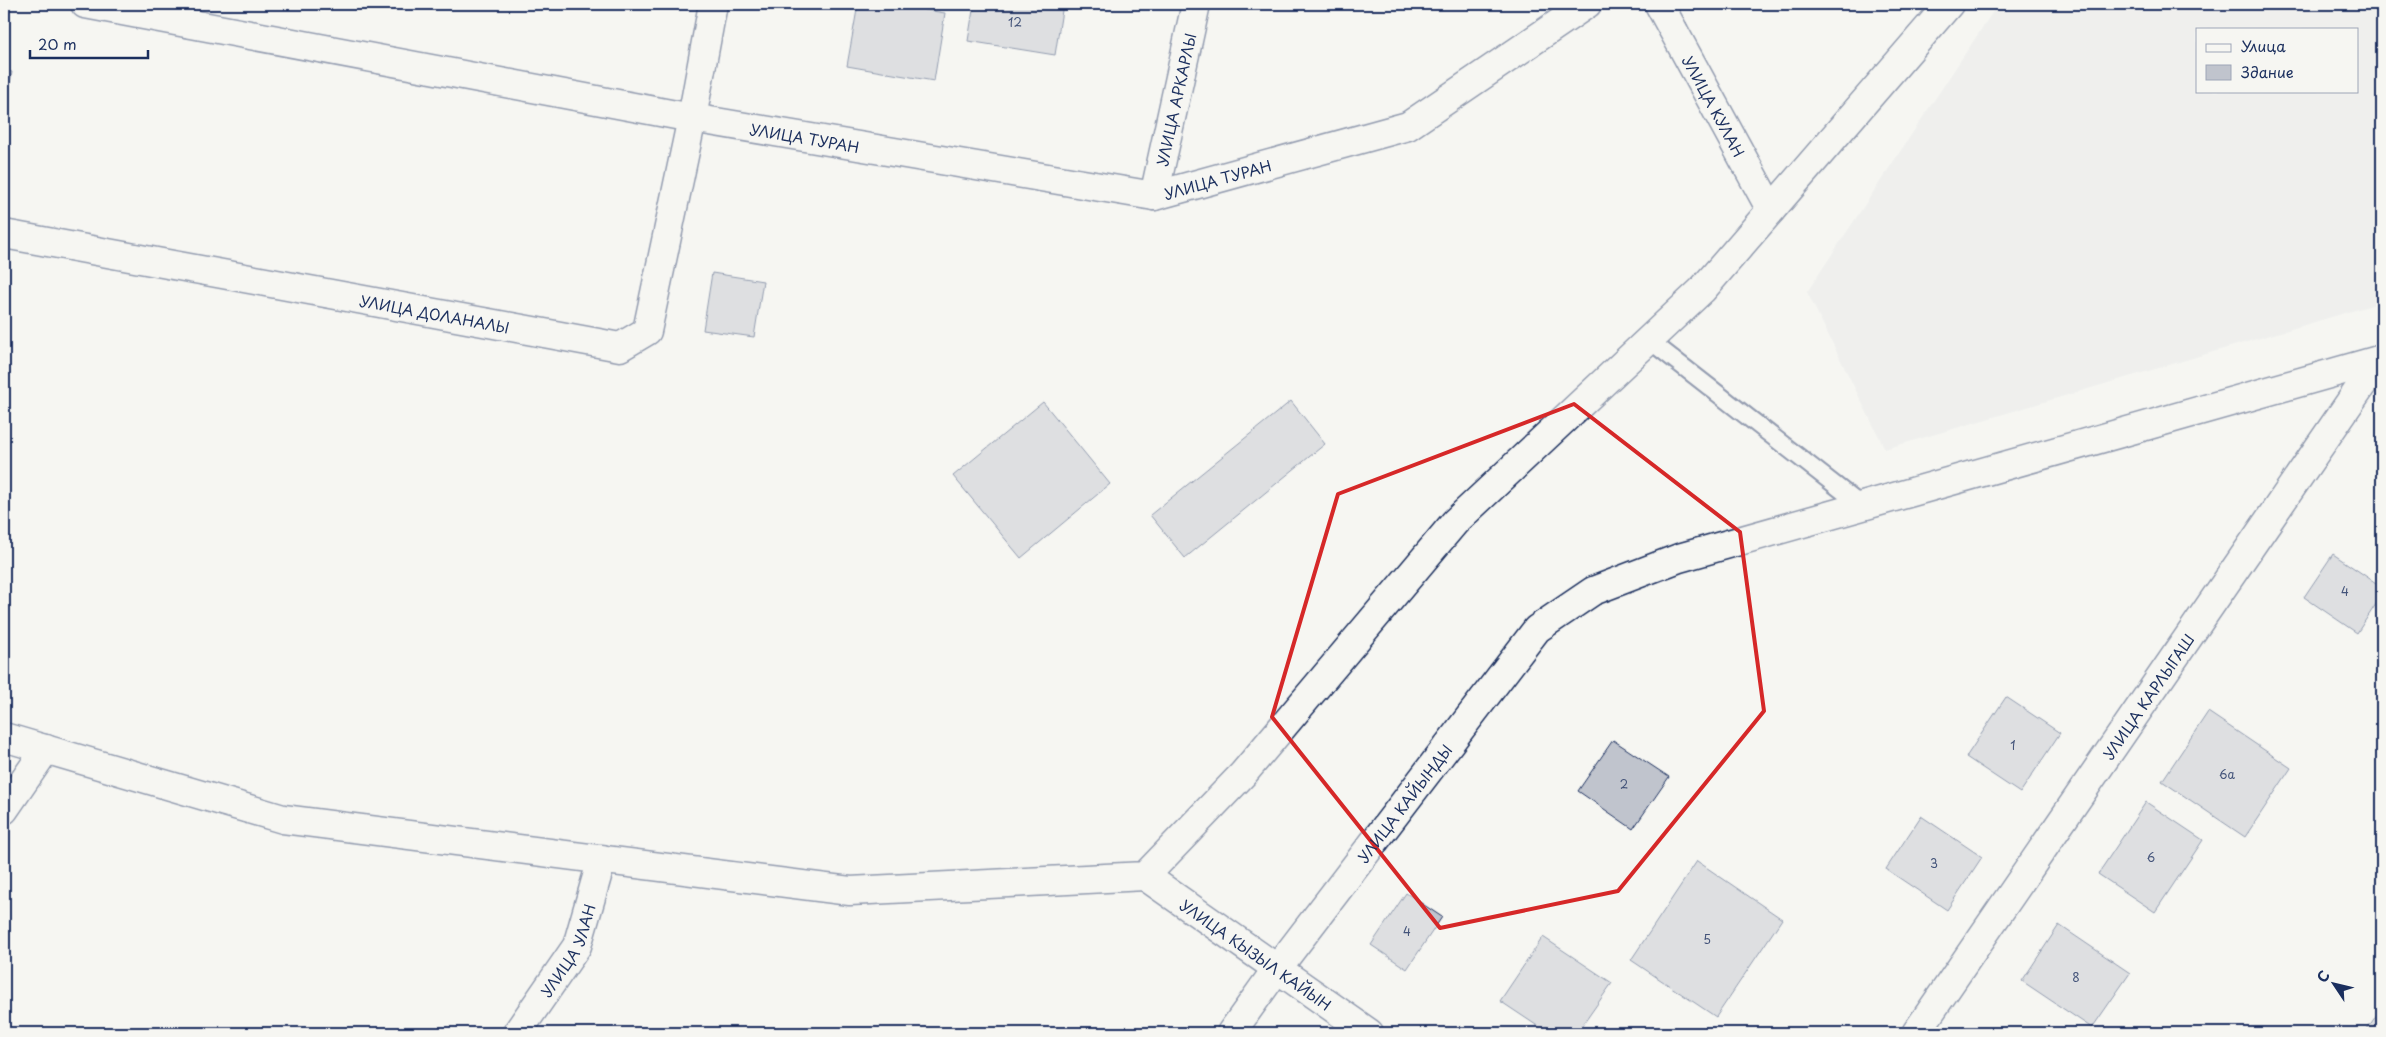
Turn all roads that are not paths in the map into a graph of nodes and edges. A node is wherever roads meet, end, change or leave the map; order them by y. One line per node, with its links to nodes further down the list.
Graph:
1 (84, 4): 7 (street, УЛИЦА ТУРАН)
2 (713, 4): 7 (street, УЛИЦА ДОЛАНАЛЫ)
3 (1196, 4): 8 (street, УЛИЦА АРКАРЛЫ)
4 (1587, 4): 8 (street, УЛИЦА ТУРАН)
5 (1659, 4): 9 (street, УЛИЦА КУЛАН)
6 (1949, 4): 9 (street)
7 (692, 118): 8 (street, УЛИЦА ТУРАН); 10 (street, УЛИЦА ДОЛАНАЛЫ)
8 (1154, 196)
9 (1771, 210): 11 (street)
10 (4, 234)
11 (1649, 340): 13 (lane); 18 (street)
12 (2381, 360): 13 (street, УЛИЦА КАЙЫНДЫ); 23 (street, УЛИЦА КАРЛЫГАШ)
13 (1862, 506): 19 (street, УЛИЦА КАЙЫНДЫ)
14 (4, 737): 15 (street)
15 (46, 749): 16 (street); 17 (street)
16 (4, 810)
17 (602, 859): 18 (street); 20 (street, УЛИЦА УЛАН)
18 (1145, 876): 19 (street, УЛИЦА КЫЗЫЛ КАЙЫН)
19 (1276, 970): 21 (street, УЛИЦА КАЙЫНДЫ); 22 (street, УЛИЦА КЫЗЫЛ КАЙЫН)
20 (517, 1033)
21 (1231, 1033)
22 (1369, 1033)
23 (1916, 1033)

